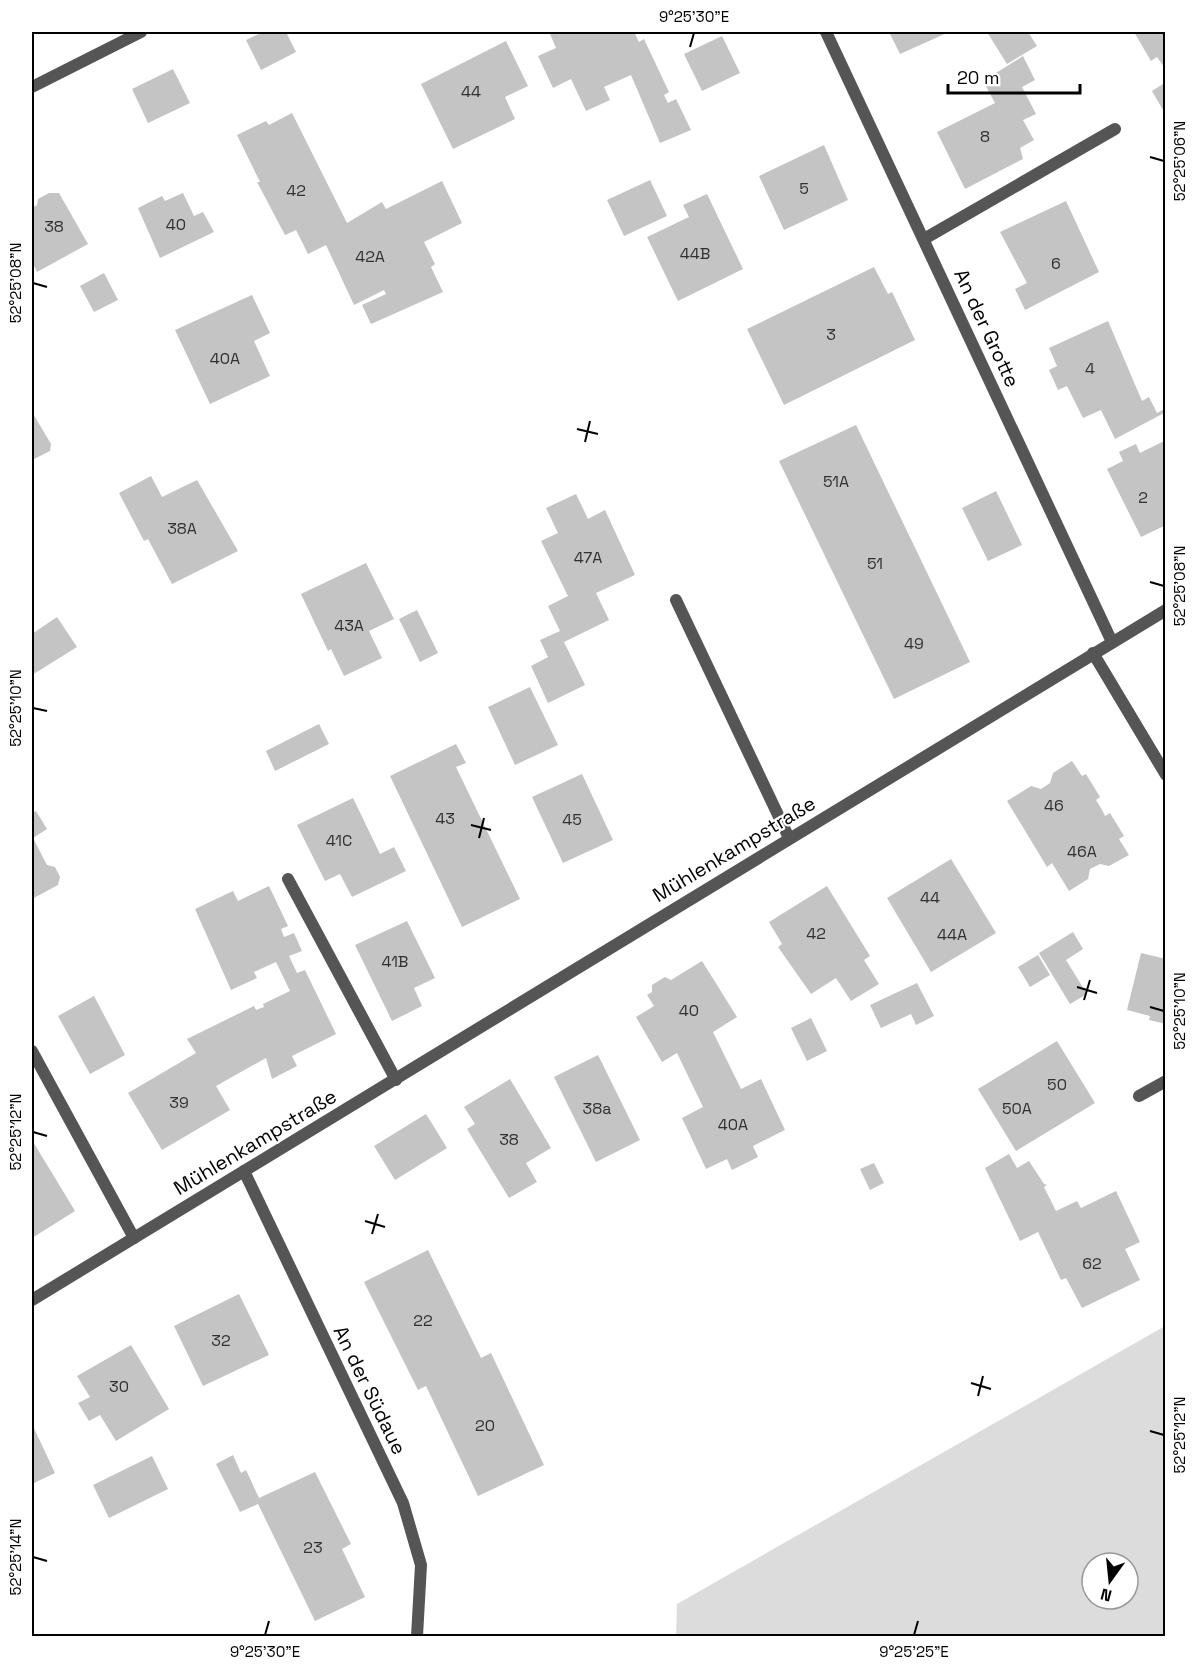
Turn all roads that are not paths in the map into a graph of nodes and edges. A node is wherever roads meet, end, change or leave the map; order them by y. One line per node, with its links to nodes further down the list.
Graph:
1 (141, 32): 3 (street)
2 (826, 32): 5 (street, An der Grotte)
3 (32, 87)
4 (1115, 129): 5 (street)
5 (924, 239): 8 (street, An der Grotte)
6 (676, 600): 11 (street)
7 (1166, 610): 8 (street, Mühlenkampstraße)
8 (1112, 642): 9 (street, Mühlenkampstraße)
9 (1093, 653): 10 (street); 11 (street, Mühlenkampstraße)
10 (1166, 776)
11 (789, 838): 14 (street, Mühlenkampstraße)
12 (288, 879): 14 (street)
13 (32, 1051): 18 (street)
14 (396, 1080): 17 (street, Mühlenkampstraße)
15 (1166, 1081): 16 (street)
16 (1139, 1096)
17 (243, 1171): 18 (street, Mühlenkampstraße); 20 (street, An der Südaue)
18 (134, 1238): 19 (street, Mühlenkampstraße)
19 (32, 1299)
20 (417, 1636)

